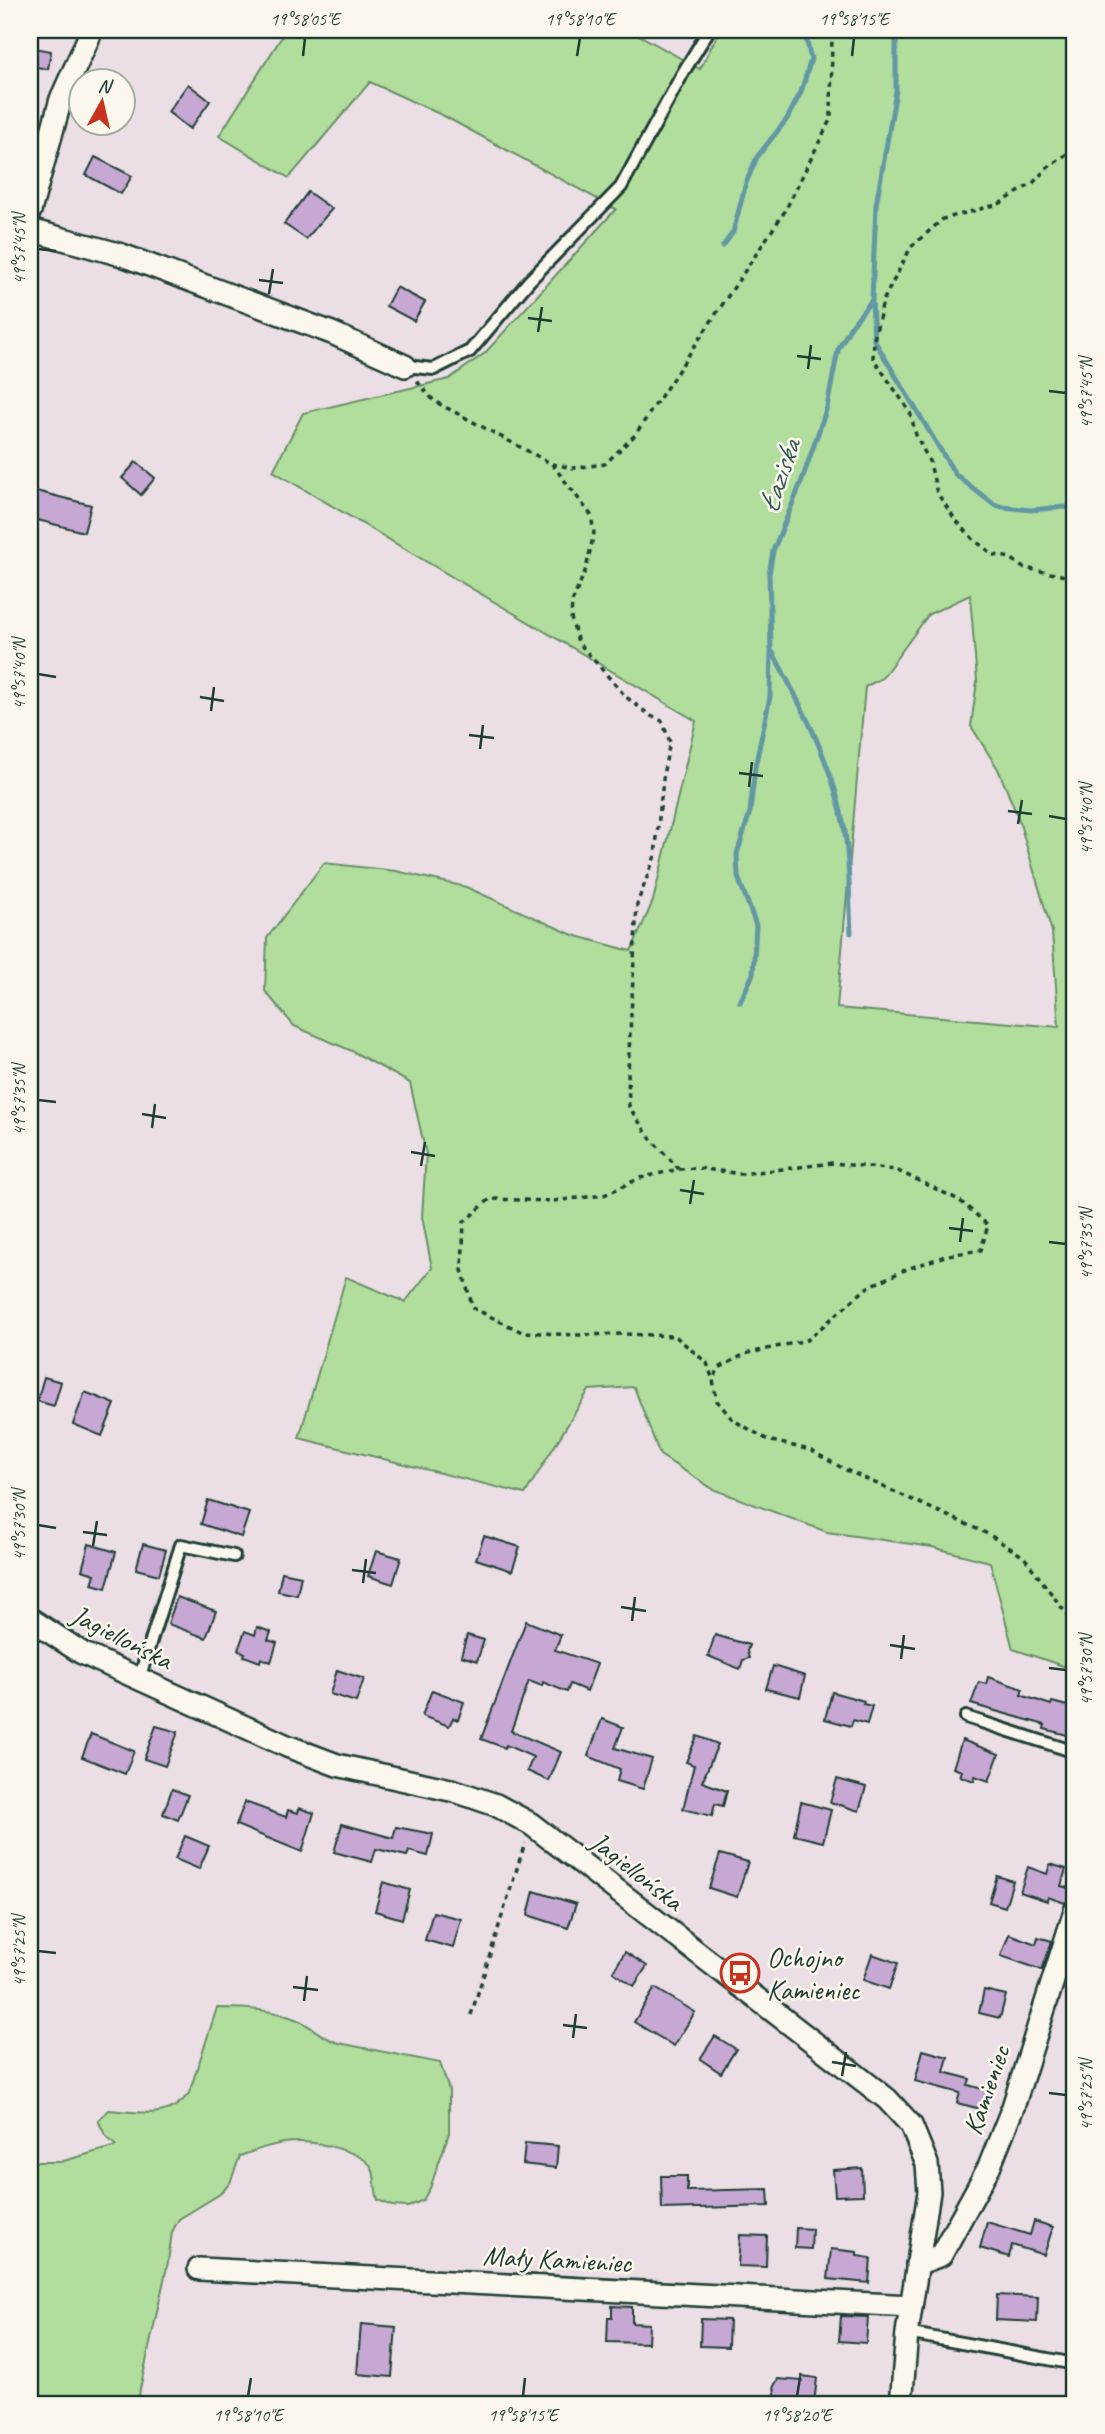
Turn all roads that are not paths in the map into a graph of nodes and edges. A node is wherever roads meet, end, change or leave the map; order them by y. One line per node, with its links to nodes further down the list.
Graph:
1 (92, 30): 3 (street)
2 (709, 30): 5 (lane)
3 (30, 211)
4 (30, 230): 5 (street)
5 (405, 366)
6 (234, 1556): 8 (lane)
7 (30, 1619): 8 (street, Jagiellońska)
8 (139, 1679): 12 (street, Jagiellońska)
9 (966, 1717): 10 (lane)
10 (1075, 1752)
11 (1075, 1911): 12 (street, Kamieniec)
12 (917, 2264): 14 (street, Jagiellońska)
13 (199, 2269): 14 (street, Mały Kamieniec)
14 (911, 2306): 15 (street, Jagiellońska)
15 (906, 2333): 16 (lane); 17 (street, Jagiellońska)
16 (1075, 2364)
17 (901, 2404)

